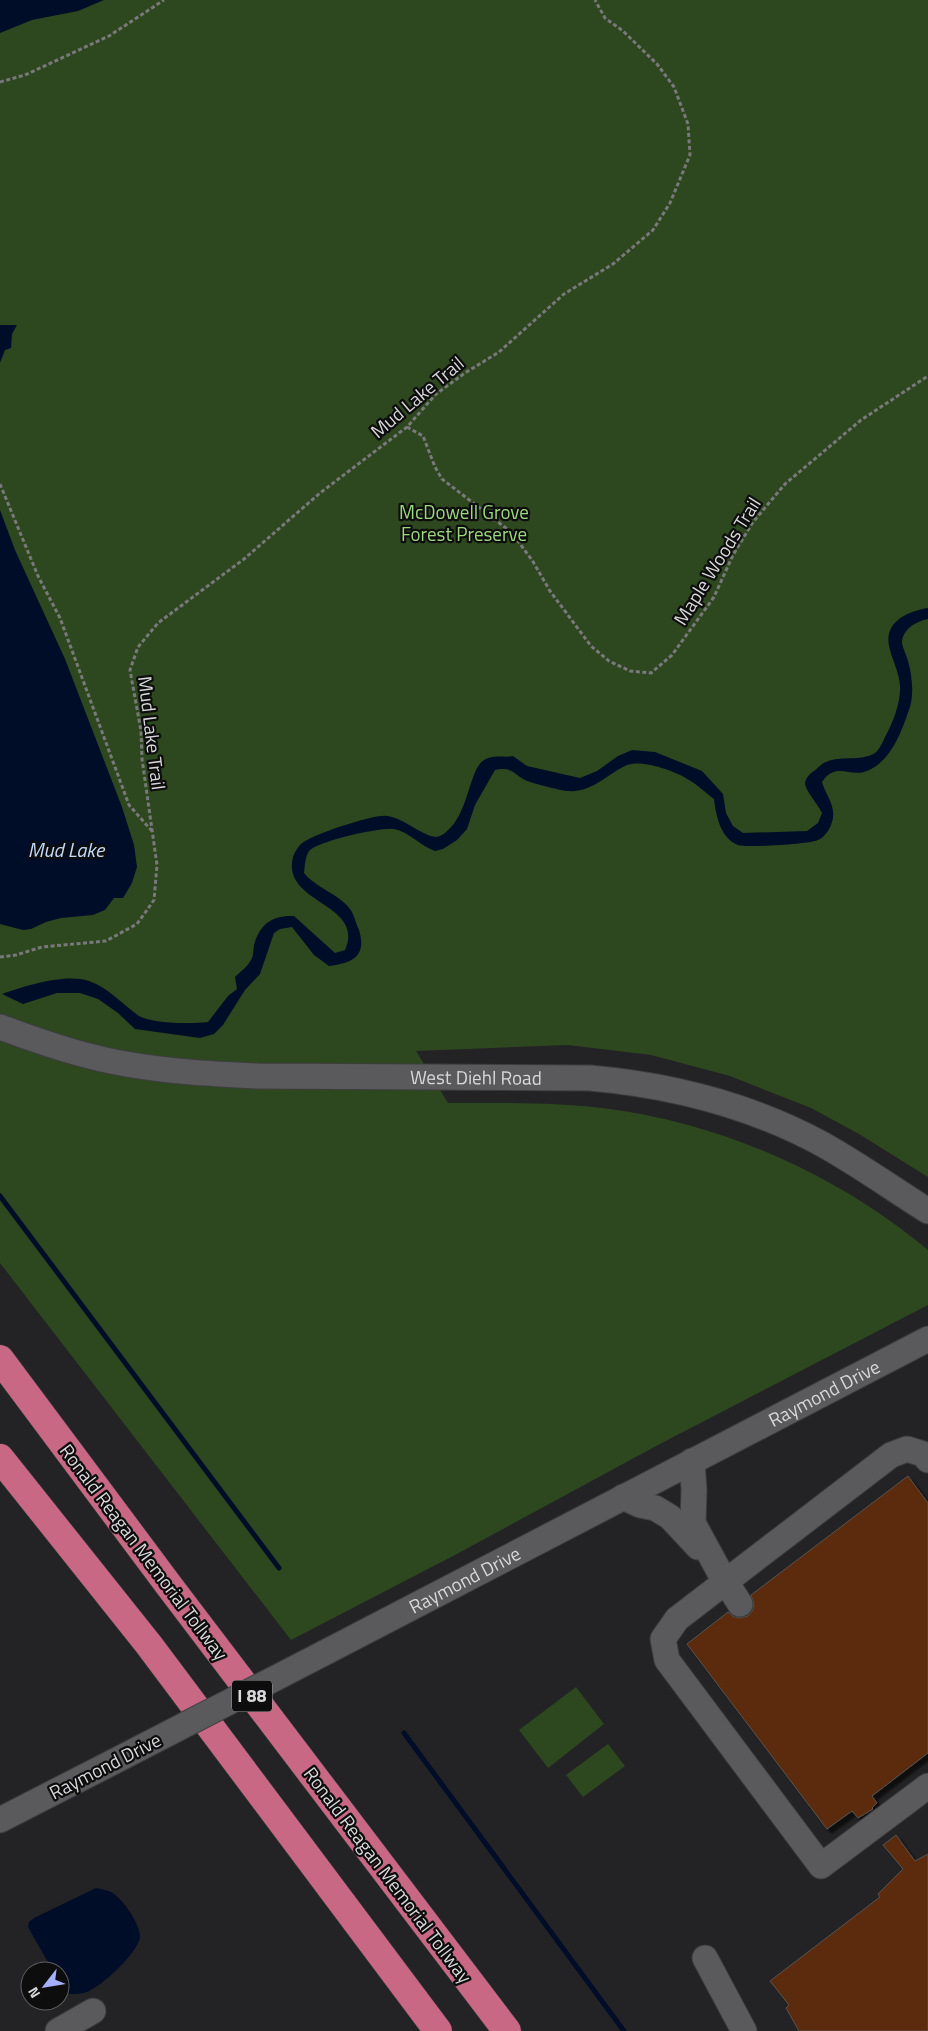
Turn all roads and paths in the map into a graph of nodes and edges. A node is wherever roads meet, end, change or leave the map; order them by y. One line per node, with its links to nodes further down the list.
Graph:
1 (164, 0): 3 (path)
2 (596, 0): 5 (path, Mud Lake Trail)
3 (0, 82)
4 (928, 376): 5 (path, Maple Woods Trail)
5 (406, 427): 7 (path, Mud Lake Trail)
6 (0, 484): 7 (path, Mud Lake Trail)
7 (153, 831): 8 (path, Mud Lake Trail)
8 (0, 957)
9 (0, 1027): 10 (street, West Diehl Road)
10 (928, 1211)
11 (928, 1339): 15 (street, Raymond Drive)
12 (0, 1359): 25 (highway, Ronald Reagan Memorial Tollway / I 88)
13 (0, 1458): 24 (highway, I 88)
14 (928, 1460): 17 (street)
15 (692, 1461): 16 (street, Raymond Drive); 17 (street)
16 (623, 1497): 17 (street); 20 (street, Raymond Drive, bridge)
17 (722, 1576): 18 (street); 19 (street)
18 (740, 1604)
19 (928, 1786)
20 (0, 1820)
21 (705, 1958): 26 (street)
22 (93, 2011): 23 (street)
23 (58, 2031)
24 (438, 2031)
25 (507, 2031)
26 (744, 2031)

